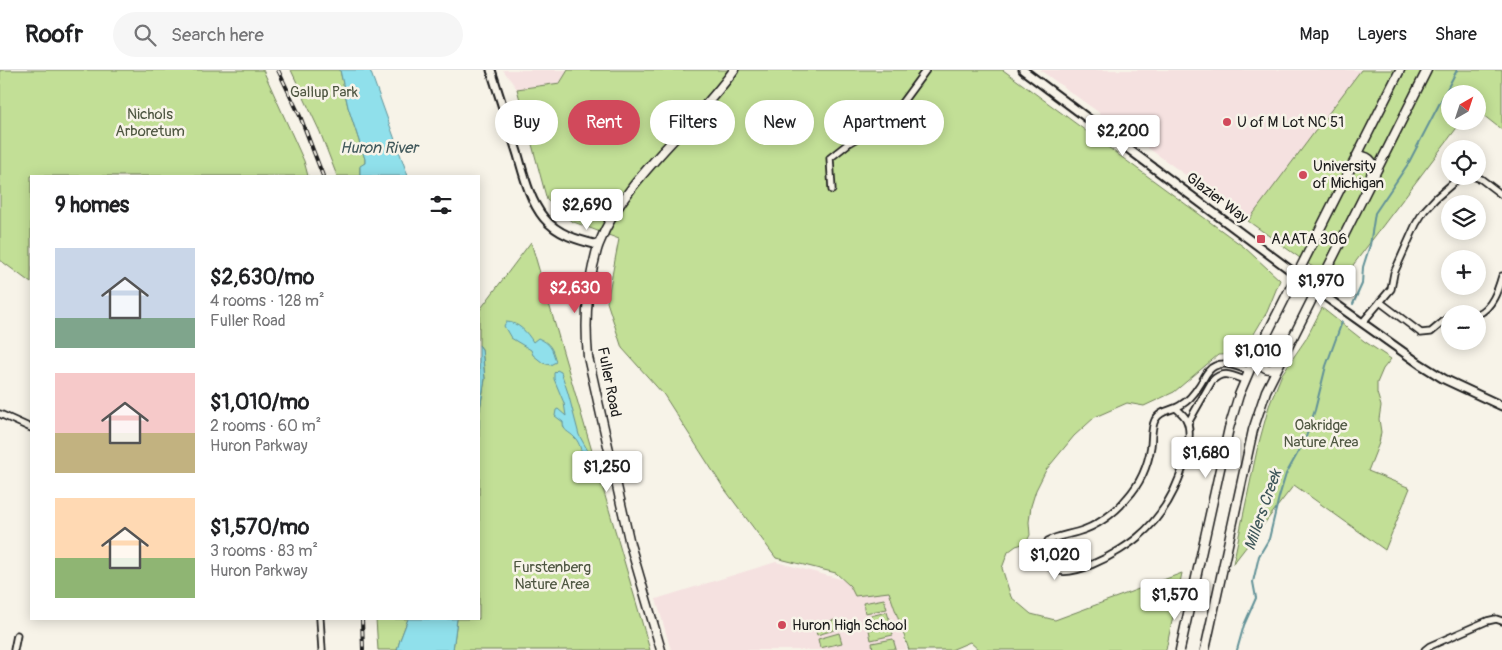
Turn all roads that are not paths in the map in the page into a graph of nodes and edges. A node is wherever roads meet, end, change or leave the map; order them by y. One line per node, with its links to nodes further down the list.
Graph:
1 (492, 70): 13 (street)
2 (734, 70): 13 (main road, Fuller Road)
3 (926, 70): 10 (street)
4 (1023, 70): 14 (street, Glazier Way)
5 (1400, 70): 7 (main road)
6 (1428, 70): 11 (main road)
7 (1356, 158): 11 (main road); 14 (main road)
8 (1486, 183): 12 (street)
9 (1451, 185): 17 (street)
10 (832, 190)
11 (1365, 194): 16 (main road)
12 (1502, 196)
13 (598, 245): 35 (main road, Fuller Road)
14 (1297, 275): 21 (main road)
15 (1502, 276): 18 (street)
16 (1316, 290): 19 (street); 22 (main road)
17 (1380, 302): 19 (street); 20 (street)
18 (1486, 308)
19 (1362, 323): 25 (street)
20 (1441, 324)
21 (1259, 350): 22 (main road); 23 (main road)
22 (1279, 364): 37 (main road)
23 (1249, 371): 24 (main road); 26 (street)
24 (1244, 380): 28 (street); 36 (main road)
25 (1502, 406)
26 (1176, 408): 28 (street); 28 (street)
27 (1, 415): 29 (street)
28 (1188, 424)
29 (30, 428)
30 (320, 620): 34 (street)
31 (1502, 622): 38 (street)
32 (17, 635): 33 (street)
33 (14, 650)
34 (322, 650)
35 (661, 650)
36 (1180, 650)
37 (1205, 650)
38 (1425, 650)

